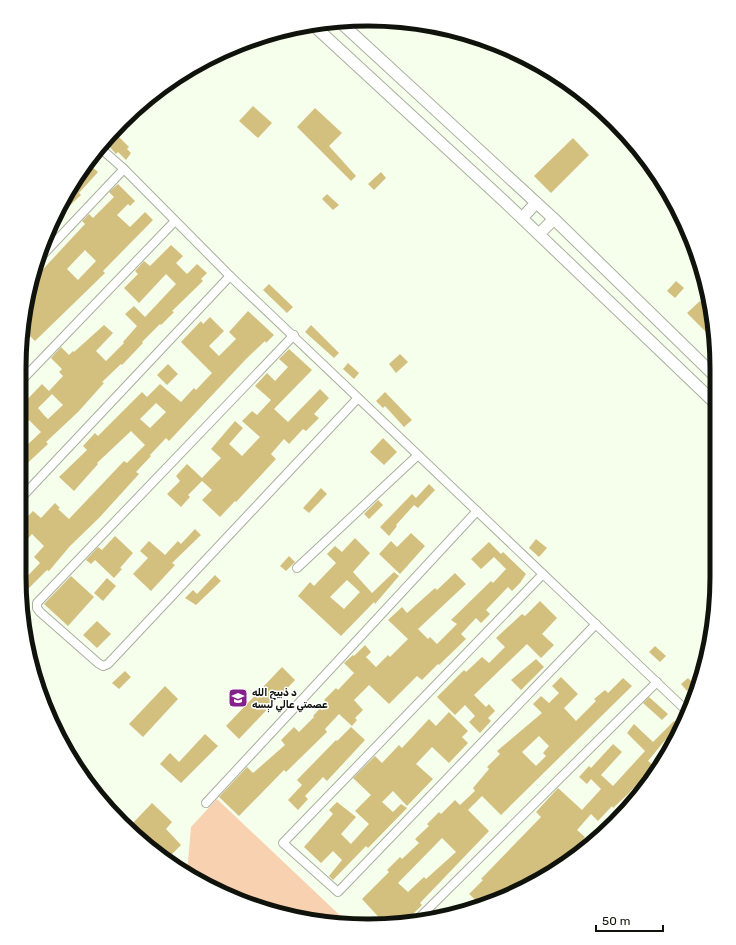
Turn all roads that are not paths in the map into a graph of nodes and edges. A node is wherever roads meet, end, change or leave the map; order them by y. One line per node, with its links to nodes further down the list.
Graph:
1 (346, 27): 5 (main road)
2 (318, 30): 6 (main road)
3 (104, 151): 4 (street)
4 (124, 169): 8 (street); 10 (street)
5 (536, 203): 6 (main road); 7 (main road)
6 (522, 218): 9 (main road)
7 (554, 219): 9 (main road); 13 (main road)
8 (175, 221): 11 (street); 14 (street)
9 (540, 234): 16 (main road)
10 (47, 251)
11 (230, 276): 12 (street); 18 (street)
12 (294, 335): 15 (street); 15 (street)
13 (710, 371)
14 (26, 376)
15 (358, 398): 17 (street)
16 (710, 398)
17 (418, 455): 19 (street); 20 (street)
18 (26, 493)
19 (477, 511): 21 (street); 25 (street)
20 (297, 568)
21 (543, 574): 22 (street); 22 (street)
22 (596, 624): 23 (street)
23 (657, 682): 24 (street); 26 (street)
24 (684, 708)
25 (206, 803)
26 (423, 914)

